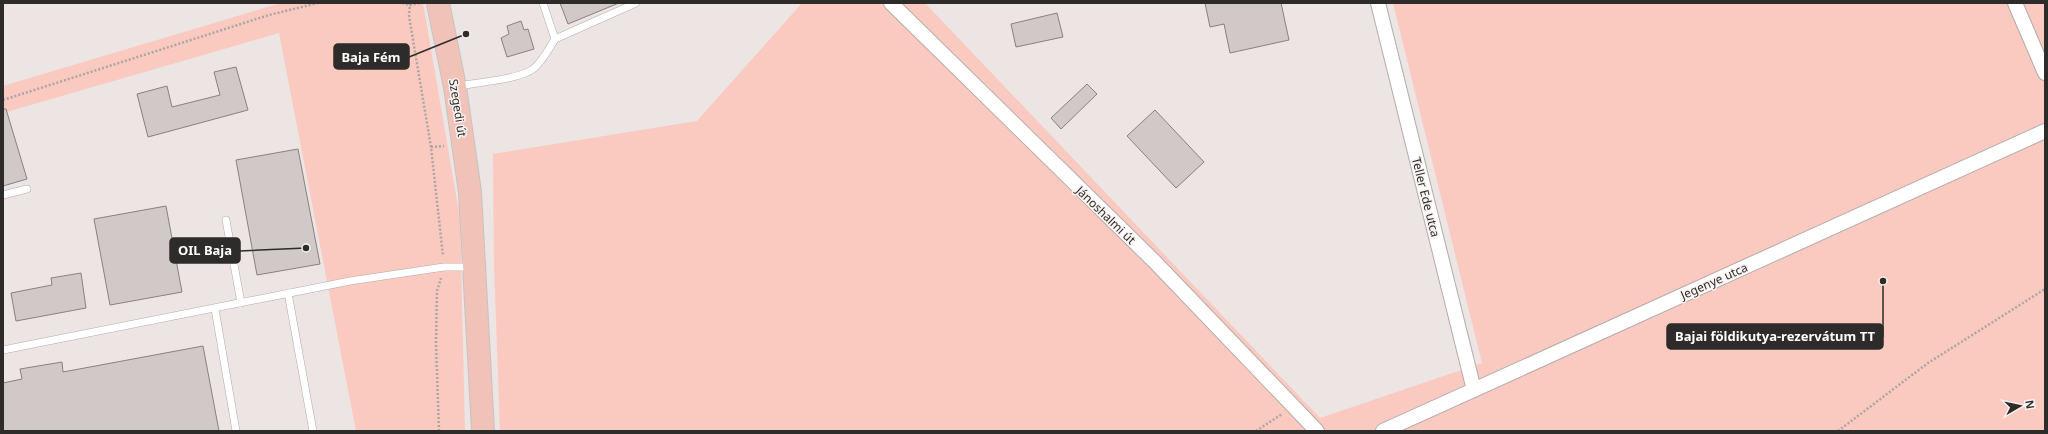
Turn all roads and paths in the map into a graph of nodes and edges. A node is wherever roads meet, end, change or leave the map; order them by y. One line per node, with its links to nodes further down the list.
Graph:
1 (318, 3): 14 (path)
2 (402, 3): 10 (path)
3 (420, 3): 10 (path)
4 (438, 3): 13 (main road, Szegedi út)
5 (544, 3): 11 (lane)
6 (636, 3): 11 (lane)
7 (891, 3): 27 (street, Jánoshalmi út)
8 (1378, 3): 26 (street, Teller Ede utca)
9 (2015, 3): 12 (street)
10 (410, 4): 19 (path)
11 (556, 39): 13 (lane)
12 (2045, 73)
13 (455, 87): 20 (main road, Szegedi út)
14 (3, 100)
15 (2045, 131): 26 (street, Jegenye utca)
16 (26, 189): 17 (lane)
17 (3, 195)
18 (226, 220): 23 (lane)
19 (444, 267): 20 (lane); 22 (lane); 30 (path)
20 (475, 267): 31 (main road, Szegedi út)
21 (2045, 289): 35 (path)
22 (288, 293): 23 (lane); 29 (lane)
23 (241, 303): 24 (lane)
24 (216, 309): 25 (lane); 28 (lane)
25 (3, 350)
26 (1474, 390): 34 (street, Jegenye utca)
27 (1294, 406): 32 (path); 33 (street, Jánoshalmi út)
28 (236, 431)
29 (313, 431)
30 (439, 431)
31 (483, 431)
32 (1256, 431)
33 (1317, 431)
34 (1383, 431)
35 (1838, 431)

